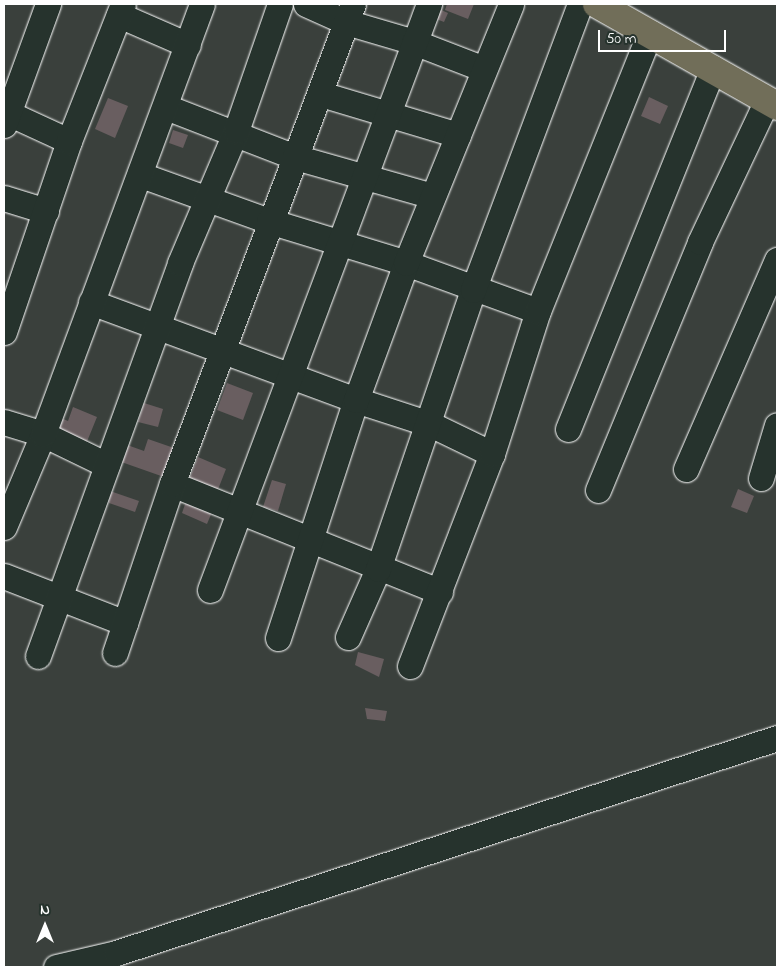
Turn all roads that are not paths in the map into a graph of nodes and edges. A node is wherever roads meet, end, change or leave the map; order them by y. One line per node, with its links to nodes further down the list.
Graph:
1 (48, 4): 20 (street)
2 (202, 4): 13 (street)
3 (280, 4): 21 (street)
4 (306, 4): 10 (street)
5 (429, 4): 12 (street)
6 (511, 4): 15 (street)
7 (580, 4): 35 (street)
8 (597, 4): 11 (main road)
9 (121, 10): 13 (street); 23 (street)
10 (350, 13): 12 (street); 16 (street)
11 (650, 33): 14 (main road); 37 (street)
12 (414, 42): 15 (street); 19 (street)
13 (188, 45): 18 (street)
14 (713, 68): 17 (main road); 46 (street)
15 (484, 69): 22 (street)
16 (321, 94): 19 (street); 24 (street)
17 (772, 103): 53 (street)
18 (166, 107): 21 (street); 26 (street)
19 (386, 115): 22 (street); 25 (street)
20 (6, 119): 23 (street)
21 (236, 131): 24 (street); 29 (street)
22 (458, 135): 27 (street)
23 (69, 141): 30 (street)
24 (295, 157): 25 (street); 31 (street)
25 (363, 174): 27 (street); 32 (street)
26 (141, 175): 29 (street); 36 (street)
27 (433, 196): 34 (street)
28 (4, 198): 30 (street)
29 (207, 200): 31 (street); 38 (street)
30 (46, 211): 39 (street)
31 (269, 222): 32 (street); 40 (street)
32 (337, 241): 34 (street); 41 (street)
33 (777, 260): 50 (street)
34 (406, 263): 35 (street); 42 (street)
35 (473, 290): 37 (street); 44 (street)
36 (91, 302): 38 (street); 47 (street)
37 (538, 311): 48 (street)
38 (157, 325): 40 (street); 49 (street)
39 (4, 332)
40 (224, 350): 41 (street); 52 (street)
41 (289, 374): 42 (street); 54 (street)
42 (356, 400): 44 (street); 56 (street)
43 (4, 422): 47 (street)
44 (430, 424): 48 (street); 57 (street)
45 (777, 424): 51 (street)
46 (568, 429)
47 (43, 434): 49 (street); 55 (street)
48 (492, 454): 60 (street)
49 (107, 465): 61 (street)
50 (686, 468)
51 (761, 478)
52 (172, 484): 54 (street); 62 (street)
53 (598, 490)
54 (240, 513): 56 (street); 59 (street)
55 (4, 527)
56 (312, 541): 57 (street); 64 (street)
57 (378, 569): 60 (street); 63 (street)
58 (4, 576): 61 (street)
59 (210, 590)
60 (440, 592): 67 (street)
61 (60, 597): 62 (street); 66 (street)
62 (126, 623): 65 (street)
63 (348, 637)
64 (278, 638)
65 (115, 653)
66 (38, 656)
67 (410, 666)
68 (777, 738): 69 (street)
69 (56, 967)

